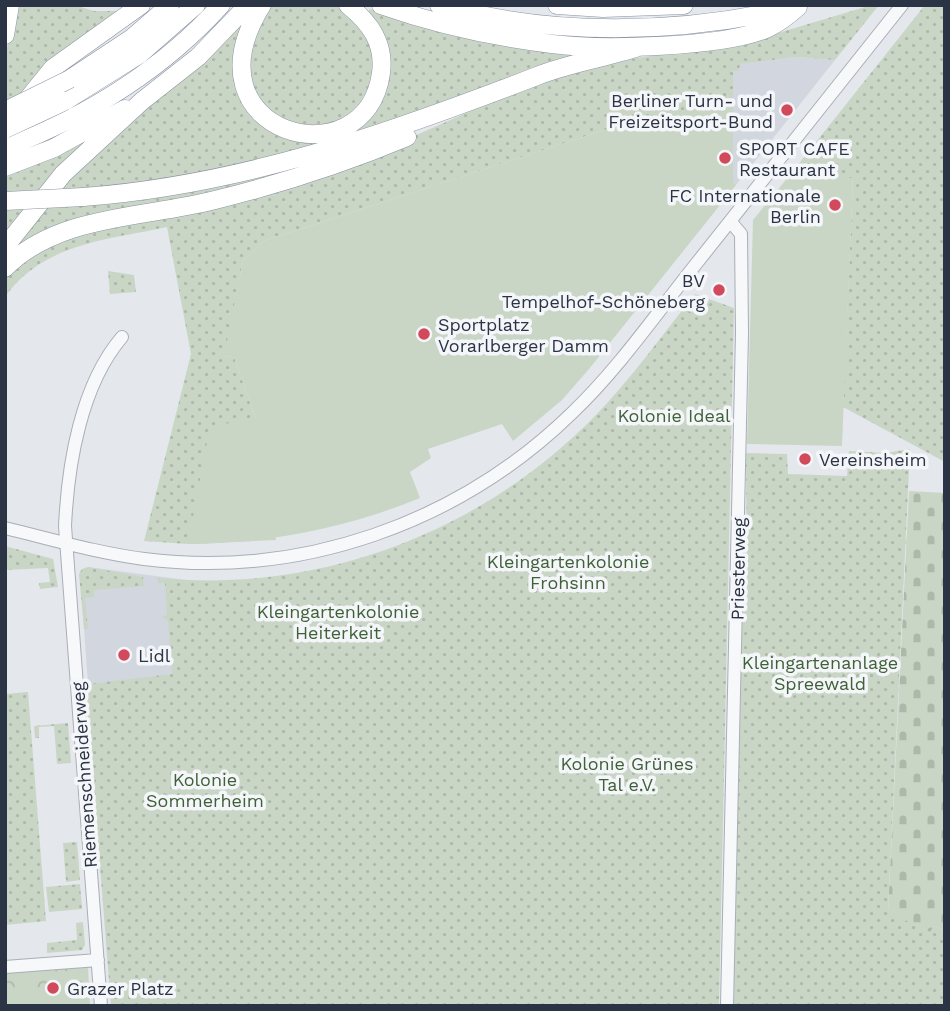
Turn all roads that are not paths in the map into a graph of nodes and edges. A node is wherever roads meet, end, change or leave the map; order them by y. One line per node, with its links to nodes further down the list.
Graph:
1 (10, 5): 15 (highway)
2 (141, 5): 21 (highway)
3 (170, 5): 19 (highway, bridge)
4 (196, 5): 20 (highway, bridge)
5 (221, 5): 21 (highway)
6 (248, 5): 18 (highway)
7 (262, 5): 8 (highway)
8 (348, 5)
9 (381, 5): 16 (highway)
10 (439, 5): 14 (highway)
11 (557, 5): 12 (highway)
12 (684, 5)
13 (902, 5): 24 (street)
14 (801, 6): 16 (highway)
15 (5, 35)
16 (639, 47): 17 (highway)
17 (501, 90): 23 (highway, bridge); 26 (highway)
18 (142, 101): 22 (highway); 25 (highway)
19 (5, 111)
20 (5, 129)
21 (5, 146)
22 (5, 167)
23 (5, 201)
24 (730, 221): 29 (street); 33 (street, Priesterweg)
25 (5, 247)
26 (5, 268)
27 (122, 337): 29 (street, Riemenschneiderweg)
28 (5, 528): 29 (street)
29 (66, 543): 30 (street, Riemenschneiderweg)
30 (98, 960): 31 (street); 32 (street, Riemenschneiderweg)
31 (5, 967)
32 (101, 1006)
33 (727, 1006)

